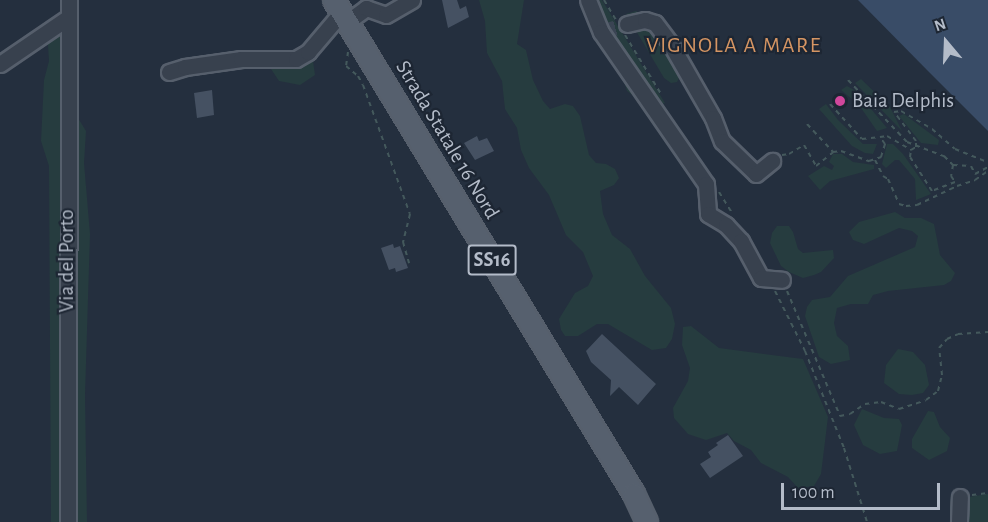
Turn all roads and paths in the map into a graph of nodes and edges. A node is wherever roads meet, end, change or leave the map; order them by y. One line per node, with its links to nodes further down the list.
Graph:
1 (69, 0): 5 (street, Via del Porto)
2 (412, 0): 4 (street)
3 (588, 0): 23 (street)
4 (341, 12): 7 (main road, Strada Statale 16 Nord / SS16); 9 (street)
5 (69, 17): 8 (street); 27 (street, Via del Porto)
6 (627, 24): 17 (street)
7 (359, 42): 22 (path); 28 (main road, Strada Statale 16 Nord / SS16)
8 (0, 64)
9 (169, 72)
10 (848, 80): 14 (path)
11 (830, 104): 13 (path)
12 (807, 124): 16 (path)
13 (880, 137): 15 (path); 18 (path)
14 (916, 147): 15 (path); 19 (path); 20 (path)
15 (912, 150): 20 (path)
16 (832, 152): 17 (path); 18 (path)
17 (777, 158)
18 (875, 160): 21 (path)
19 (988, 162)
20 (953, 165): 21 (path)
21 (988, 169)
22 (409, 263)
23 (782, 280): 24 (path)
24 (988, 332)
25 (988, 494): 26 (path)
26 (960, 496): 29 (street)
27 (68, 522)
28 (647, 522)
29 (959, 522)

